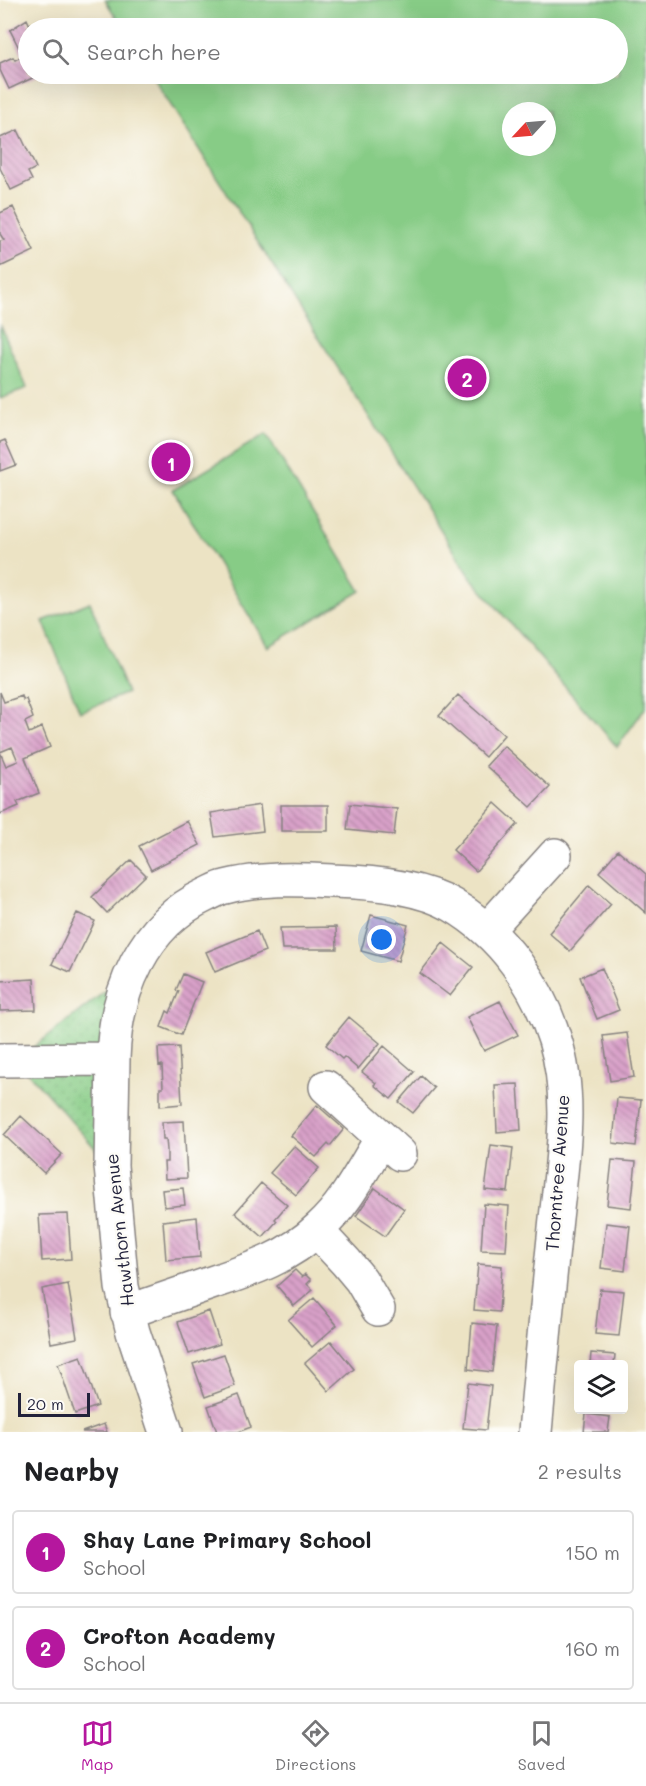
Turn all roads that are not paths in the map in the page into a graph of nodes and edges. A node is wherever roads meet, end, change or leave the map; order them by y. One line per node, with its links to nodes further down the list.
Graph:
1 (555, 855): 2 (street)
2 (487, 930): 3 (street, Thorntree Avenue); 10 (street, Thorntree Avenue)
3 (113, 1059): 4 (street); 8 (street, Hawthorn Avenue)
4 (0, 1060)
5 (326, 1087): 6 (street)
6 (317, 1231): 7 (street); 8 (street)
7 (378, 1309)
8 (127, 1312): 9 (street, Hawthorn Avenue)
9 (166, 1432)
10 (535, 1432)

